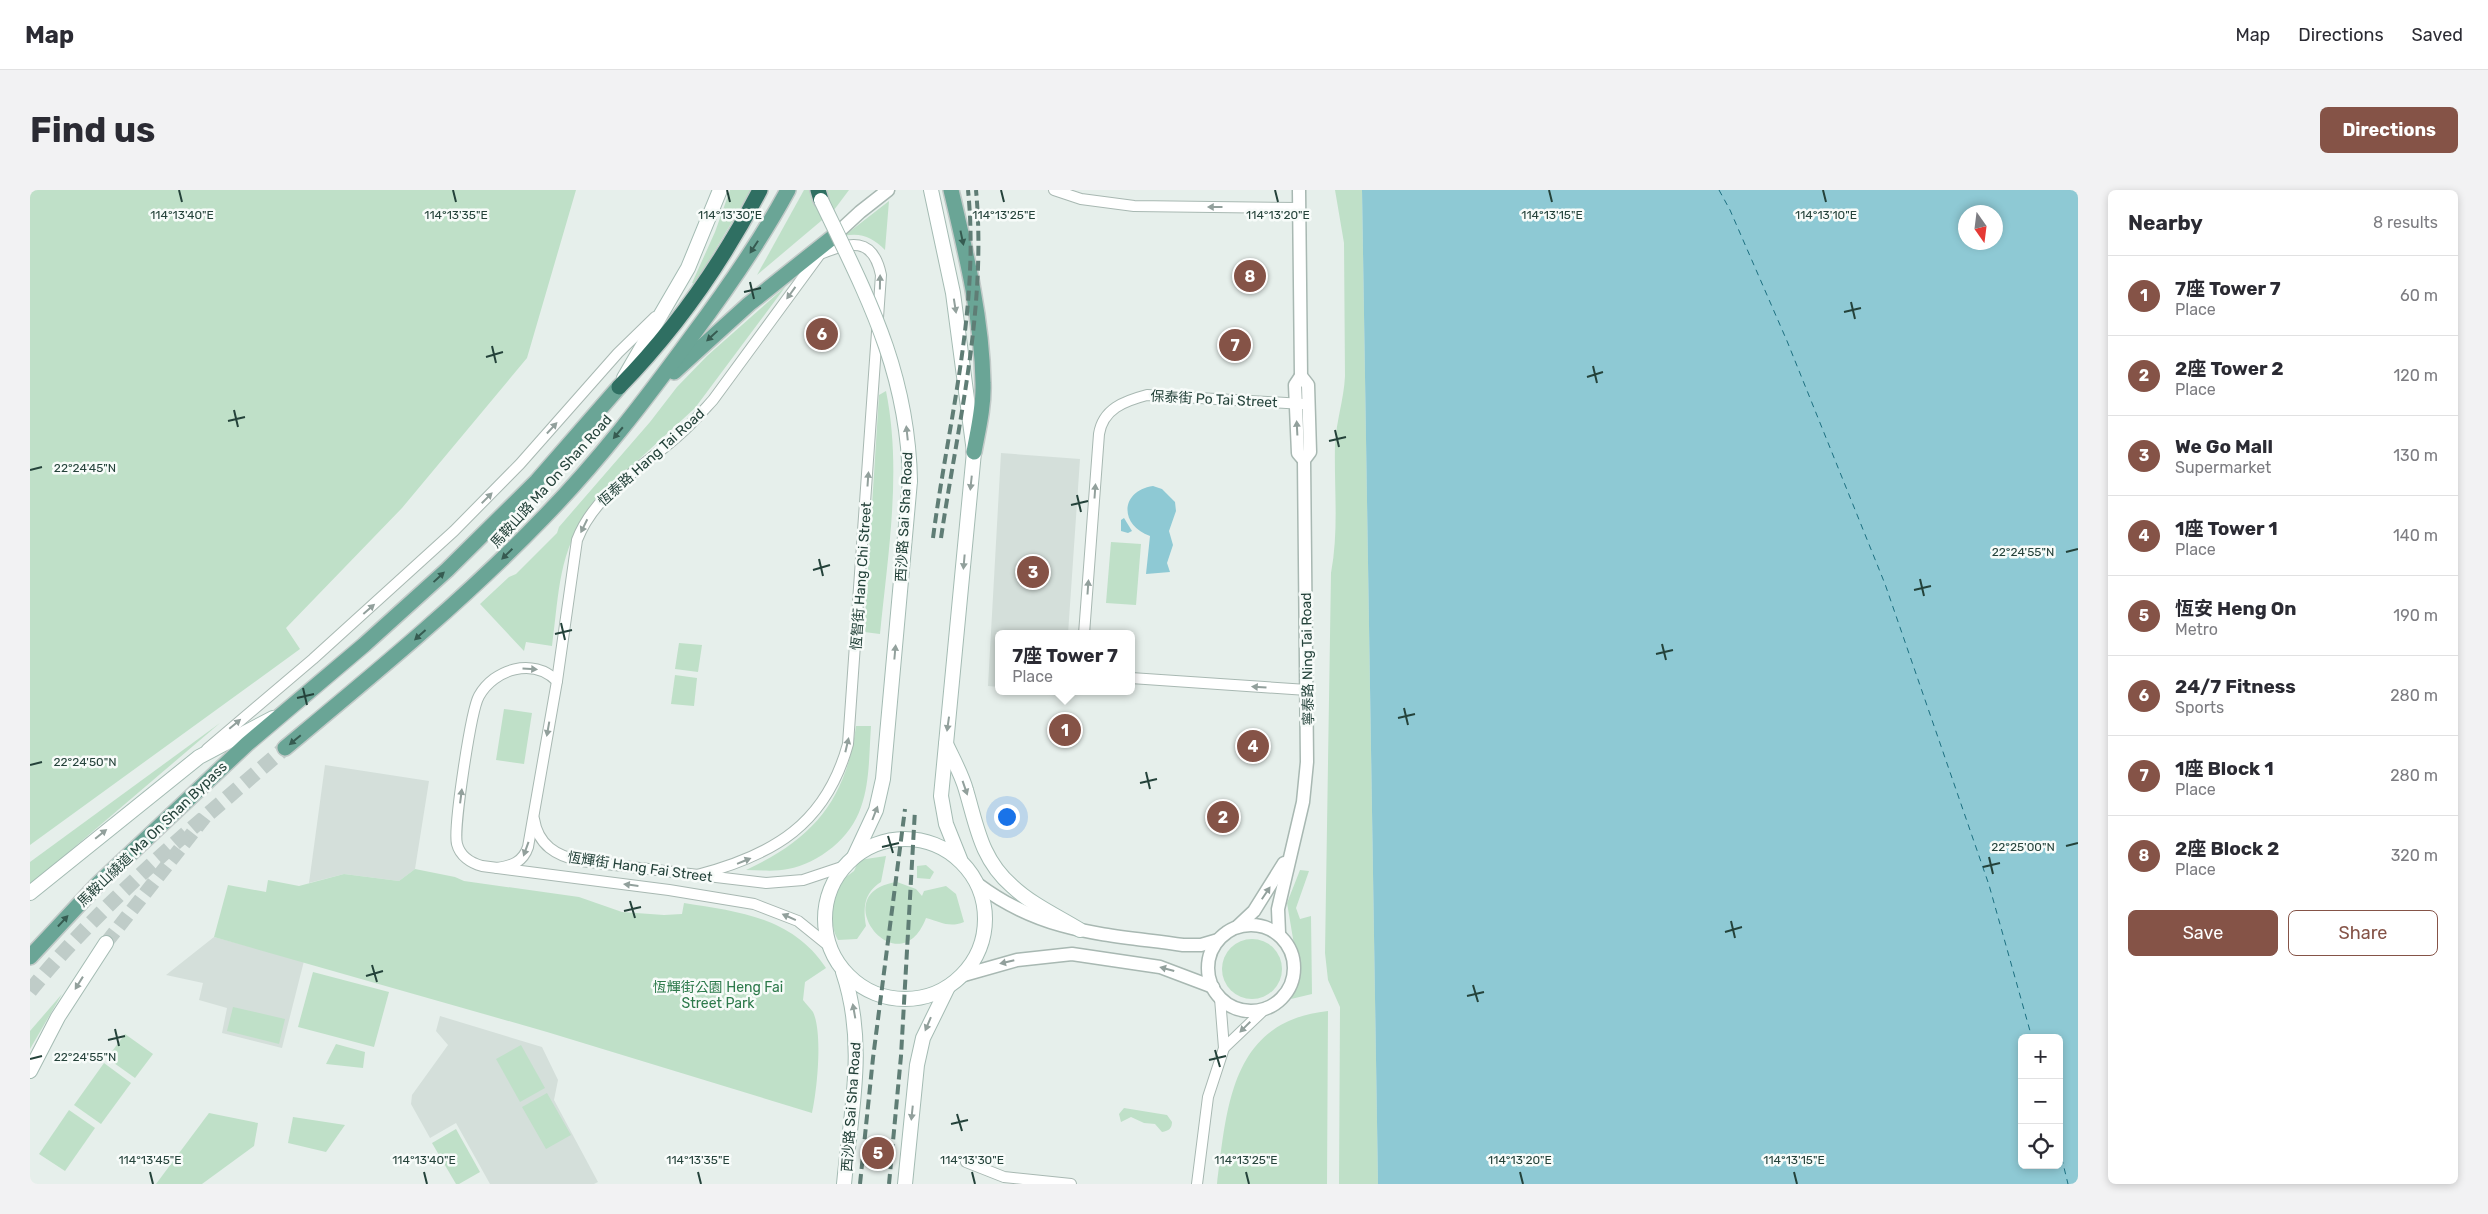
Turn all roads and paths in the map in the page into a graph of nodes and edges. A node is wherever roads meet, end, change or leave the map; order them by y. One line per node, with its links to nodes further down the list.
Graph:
1 (720, 190): 13 (main road, 馬鞍山路 Ma On Shan Road)
2 (760, 190): 14 (highway, 馬鞍山路 Ma On Shan Road)
3 (788, 190): 15 (main road, 馬鞍山路 Ma On Shan Road, one-way to 15)
4 (888, 190): 11 (street, 恆泰路 Hang Tai Road)
5 (931, 190): 17 (main road, one-way to 17)
6 (951, 190): 17 (main road, one-way to 17)
7 (1054, 190): 10 (street, one-way to 7)
8 (1299, 190): 10 (street, 寧泰路 Ning Tai Road)
9 (817, 193): 30 (main road, 西沙路 Sai Sha Road, one-way to 9, bridge)
10 (1299, 208): 16 (street, 寧泰路 Ning Tai Road)
11 (834, 237): 12 (street, 恆泰路 Hang Tai Road); 15 (main road, one-way to 15)
12 (820, 254): 21 (street, 恆泰路 Hang Tai Road, one-way to 21); 32 (street, 恆智街 Hang Chi Street, one-way to 12)
13 (675, 290): 14 (main road, 馬鞍山路 Ma On Shan Road); 26 (street, 馬鞍山路 Ma On Shan Road, one-way to 13)
14 (619, 387): 23 (main road, 馬鞍山路 Ma On Shan Road, one-way to 14)
15 (646, 398): 25 (main road, 馬鞍山路 Ma On Shan Road, one-way to 25)
16 (1302, 403): 19 (street, 保泰街 Po Tai Street, one-way to 16); 22 (street, 寧泰路 Ning Tai Road)
17 (975, 415): 18 (main road)
18 (974, 452): 24 (main road, one-way to 24)
19 (1084, 630)
20 (1135, 678): 22 (street, one-way to 20)
21 (557, 681): 27 (street, 恆泰路 Hang Tai Road, one-way to 27); 31 (street, 恆輝街 Hang Fai Street, one-way to 21)
22 (1307, 690): 28 (street, 寧泰路 Ning Tai Road)
23 (278, 716): 26 (main road, 馬鞍山路 Ma On Shan Road); 41 (main road, 馬鞍山繞道 Ma On Shan Bypass, one-way to 23)
24 (946, 744): 29 (main road); 36 (main road, one-way to 36)
25 (285, 748)
26 (199, 757): 34 (main road, 馬鞍山路 Ma On Shan Road, one-way to 26)
27 (533, 813): 31 (street, one-way to 31); 32 (street, 恆輝街 Hang Fai Street)
28 (1289, 855): 35 (street, 寧泰路 Ning Tai Road, one-way to 28); 37 (street, 寧泰路 Ning Tai Road)
29 (960, 859): 30 (main road); 33 (main road)
30 (849, 861): 32 (street, 恆輝街 Hang Fai Street); 40 (main road)
31 (497, 868): 40 (street, 恆輝街 Hang Fai Street, one-way to 31)
32 (697, 875)
33 (979, 885): 36 (street); 43 (main road)
34 (30, 893)
35 (1237, 927): 37 (street); 38 (street)
36 (1080, 930): 38 (street)
37 (1278, 933): 47 (street)
38 (1218, 940): 44 (street)
39 (106, 943): 49 (main road, one-way to 49)
40 (828, 946): 42 (main road)
41 (30, 957)
42 (843, 972): 45 (main road); 51 (main road, 西沙路 Sai Sha Road, one-way to 42)
43 (964, 975): 44 (street, one-way to 43); 45 (main road)
44 (1213, 986): 46 (street)
45 (948, 987): 52 (main road, one-way to 52)
46 (1220, 998): 47 (street); 48 (street)
47 (1267, 1007): 48 (street, one-way to 48)
48 (1224, 1048): 54 (street)
49 (30, 1072)
50 (966, 1162): 53 (street)
51 (844, 1184)
52 (905, 1184)
53 (1071, 1184)
54 (1197, 1184)

